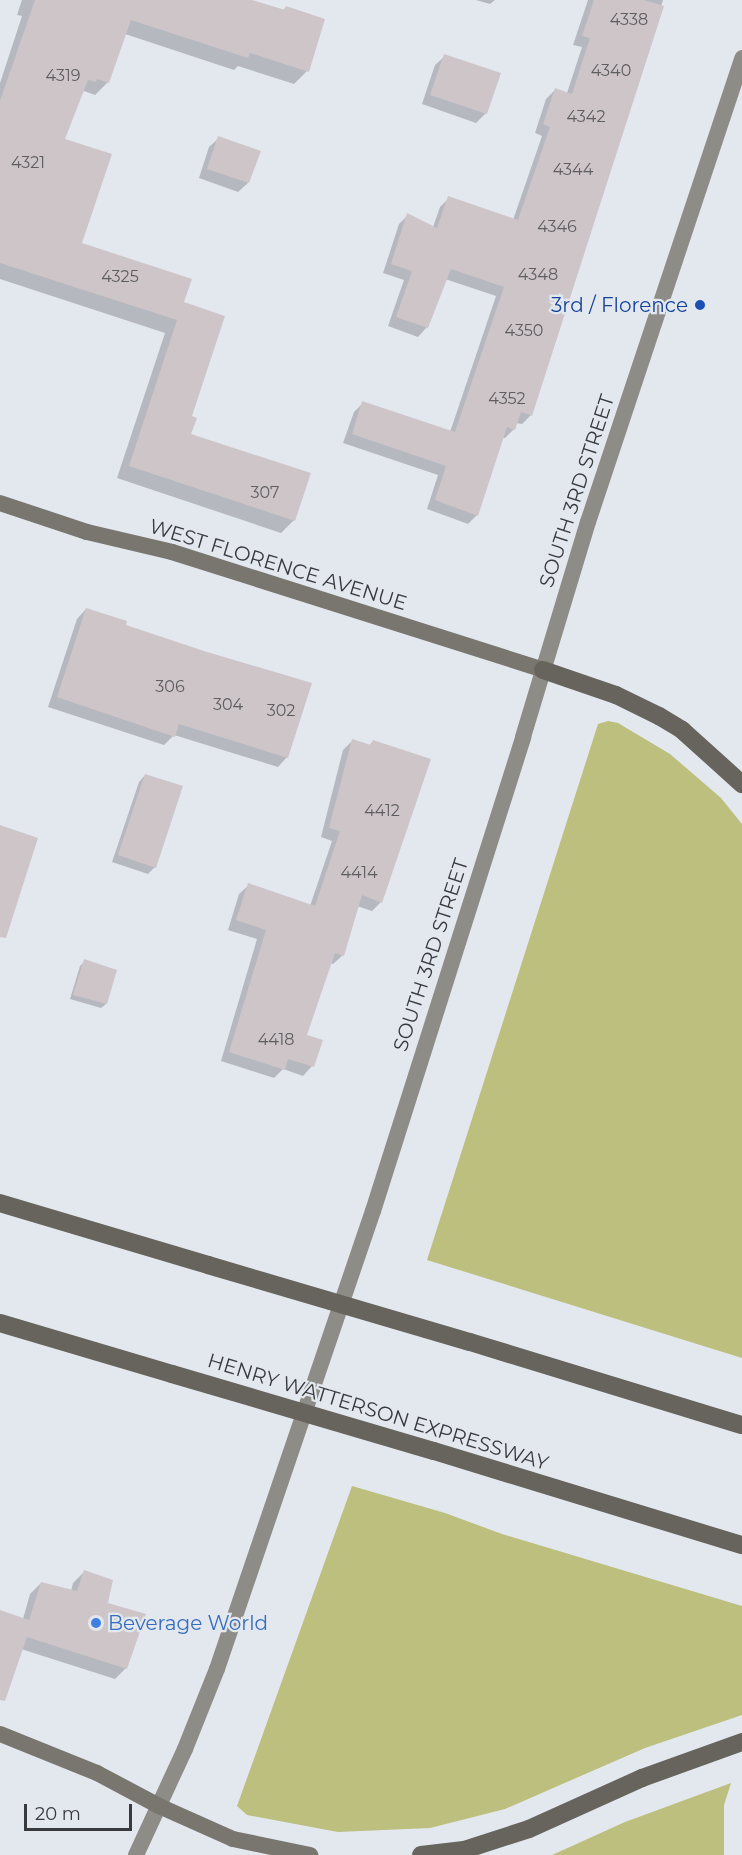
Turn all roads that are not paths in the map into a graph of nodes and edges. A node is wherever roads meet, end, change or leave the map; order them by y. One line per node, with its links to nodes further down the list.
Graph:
1 (742, 58): 3 (main road, SOUTH 3RD STREET)
2 (0, 503): 3 (main road, WEST FLORENCE AVENUE)
3 (543, 670): 4 (highway); 11 (main road, SOUTH 3RD STREET)
4 (742, 784)
5 (0, 1203): 7 (highway, bridge)
6 (0, 1323): 8 (highway, HENRY WATTERSON EXPRESSWAY, bridge)
7 (742, 1425)
8 (742, 1545)
9 (0, 1734): 11 (main road)
10 (742, 1742): 14 (highway)
11 (159, 1806): 12 (main road, SOUTH 3RD STREET); 13 (main road)
12 (136, 1855)
13 (310, 1855)
14 (421, 1855)

